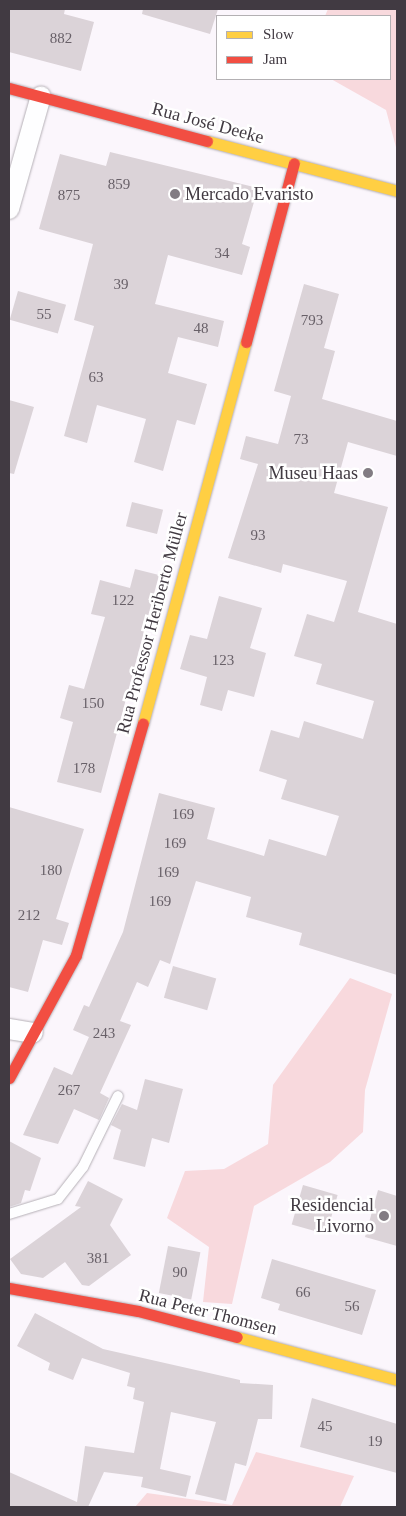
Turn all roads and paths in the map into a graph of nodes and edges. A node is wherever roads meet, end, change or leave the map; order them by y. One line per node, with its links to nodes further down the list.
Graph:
1 (9, 88): 2 (street, Rua José Deeke)
2 (41, 96): 3 (street, Rua José Deeke); 5 (street)
3 (294, 164): 4 (street, Rua José Deeke); 7 (street, Rua Professor Heriberto Müller)
4 (397, 191)
5 (9, 209)
6 (9, 1029): 7 (street)
7 (33, 1033): 8 (street, Rua Professor Heriberto Müller)
8 (9, 1078)
9 (118, 1096): 10 (lane)
10 (9, 1214)
11 (9, 1288): 12 (street, Rua Peter Thomsen)
12 (397, 1380)

